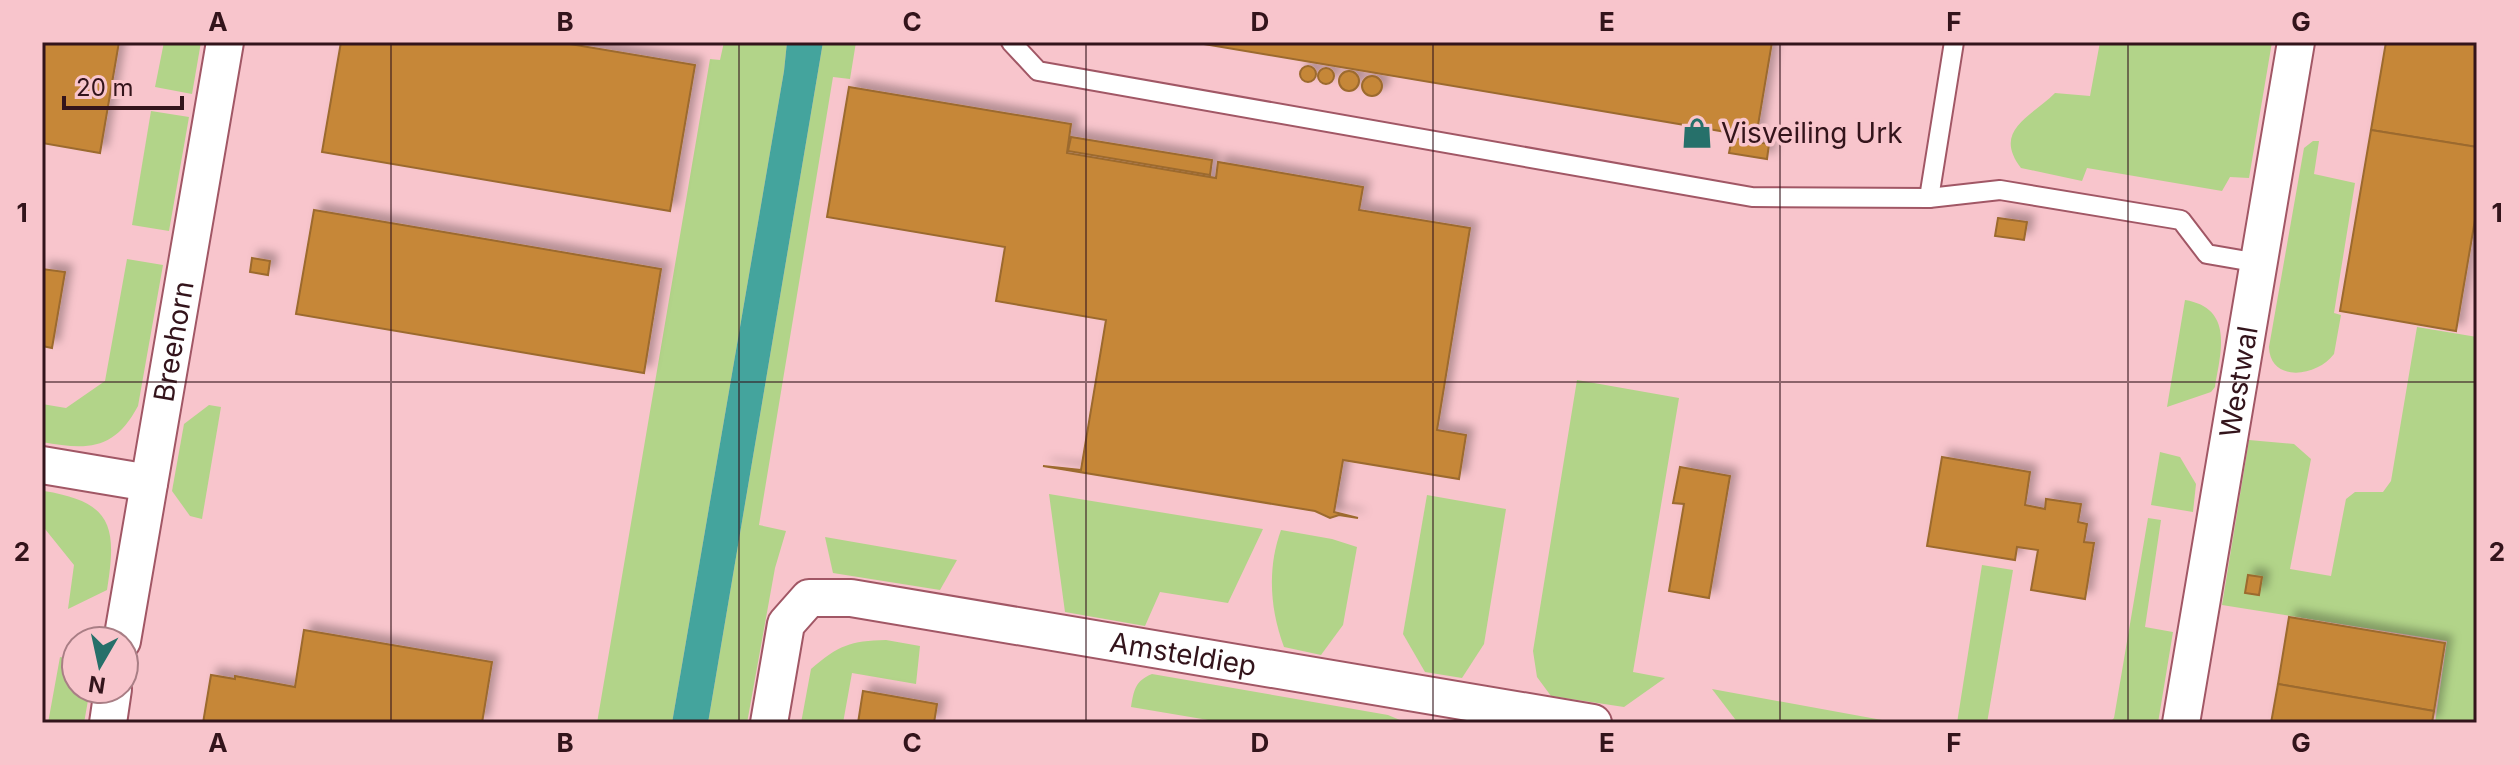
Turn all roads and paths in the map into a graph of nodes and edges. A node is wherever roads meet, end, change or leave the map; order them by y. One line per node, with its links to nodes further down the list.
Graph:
1 (225, 42): 8 (street, Breehorn)
2 (1011, 42): 5 (lane)
3 (1954, 42): 5 (lane)
4 (2296, 42): 6 (street, Westwal)
5 (1929, 198): 6 (lane)
6 (2259, 263): 13 (street, Westwal)
7 (42, 465): 8 (street)
8 (149, 483): 9 (street, Breehorn)
9 (125, 625)
10 (1471, 713): 11 (street, Amsteldiep); 12 (street, Amsteldiep)
11 (769, 723)
12 (1593, 723)
13 (2181, 723)

